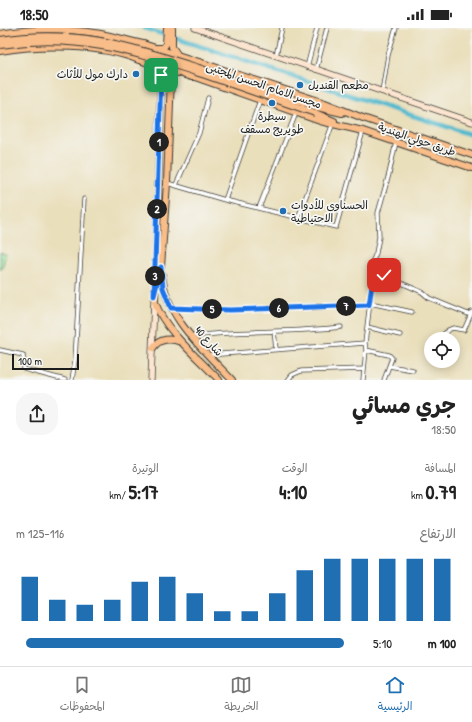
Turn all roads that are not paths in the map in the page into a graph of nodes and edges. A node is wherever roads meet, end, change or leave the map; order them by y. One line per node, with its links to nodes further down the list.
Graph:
1 (167, 28): 12 (main road)
2 (172, 28): 12 (main road)
3 (195, 28): 18 (main road)
4 (282, 28): 18 (street)
5 (317, 28): 23 (street)
6 (326, 28): 24 (street)
7 (396, 28): 28 (street)
8 (0, 34): 10 (main road)
9 (0, 40): 31 (main road, مجسر الامام الحسن المجتبى, bridge)
10 (130, 41): 11 (main road); 17 (main road)
11 (143, 44): 14 (main road); 19 (main road)
12 (169, 44): 14 (main road); 16 (main road)
13 (0, 45): 31 (main road, مجسر الامام الحسن المجتبى, bridge)
14 (158, 48): 16 (main road)
15 (0, 51): 17 (main road)
16 (178, 55): 20 (main road)
17 (125, 56): 19 (main road)
18 (276, 56): 23 (main road)
19 (139, 60): 21 (main road)
20 (199, 62): 22 (main road); 26 (main road)
21 (152, 64): 25 (main road); 49 (main road)
22 (213, 67): 27 (main road); 33 (main road)
23 (307, 67): 24 (main road)
24 (316, 70): 28 (main road)
25 (179, 73): 26 (main road); 41 (main road)
26 (195, 77): 27 (main road)
27 (209, 82): 30 (main road)
28 (382, 92): 34 (main road)
29 (208, 98): 42 (street)
30 (260, 100): 32 (main road); 44 (street)
31 (316, 110): 33 (main road, مجسر الامام الحسن المجتبى); 36 (main road, مجسر الامام الحسن المجتبى)
32 (296, 112): 35 (main road); 45 (street)
33 (363, 118): 39 (main road, طريق حولي الهندية)
34 (472, 122)
35 (333, 123): 36 (main road); 46 (street)
36 (356, 129): 37 (main road, طريق حولي الهندية)
37 (363, 132): 38 (main road, طريق حولي الهندية); 46 (street)
38 (396, 142): 40 (main road, طريق حولي الهندية); 48 (street)
39 (472, 155)
40 (472, 168)
41 (167, 183): 42 (street); 47 (main road)
42 (176, 185): 44 (street)
43 (84, 199): 71 (street)
44 (225, 200): 45 (street)
45 (259, 208): 46 (street)
46 (298, 218)
47 (161, 267): 49 (main road); 51 (main road, شارع 40)
48 (373, 278): 50 (street); 53 (street)
49 (154, 296): 61 (main road, شارع 40); 62 (main road)
50 (369, 304): 51 (street); 52 (street); 55 (street)
51 (171, 308): 59 (main road, شارع 40)
52 (412, 312)
53 (472, 312): 57 (street)
54 (340, 327): 56 (street)
55 (367, 327): 58 (street); 60 (street)
56 (274, 331): 59 (street); 64 (street)
57 (446, 332)
58 (400, 335)
59 (191, 336): 66 (main road, شارع 40)
60 (365, 343): 64 (street); 65 (street)
61 (184, 344): 62 (main road); 73 (main road, شارع 40)
62 (153, 348): 72 (main road)
63 (0, 350): 70 (street)
64 (276, 350): 66 (street)
65 (366, 350): 67 (street); 68 (street)
66 (208, 354): 74 (main road, شارع 40)
67 (389, 366): 69 (street); 77 (street)
68 (364, 369): 75 (street); 76 (street)
69 (413, 370)
70 (65, 380)
71 (72, 380)
72 (151, 380)
73 (219, 380)
74 (232, 380)
75 (288, 380)
76 (363, 380)
77 (384, 380)

